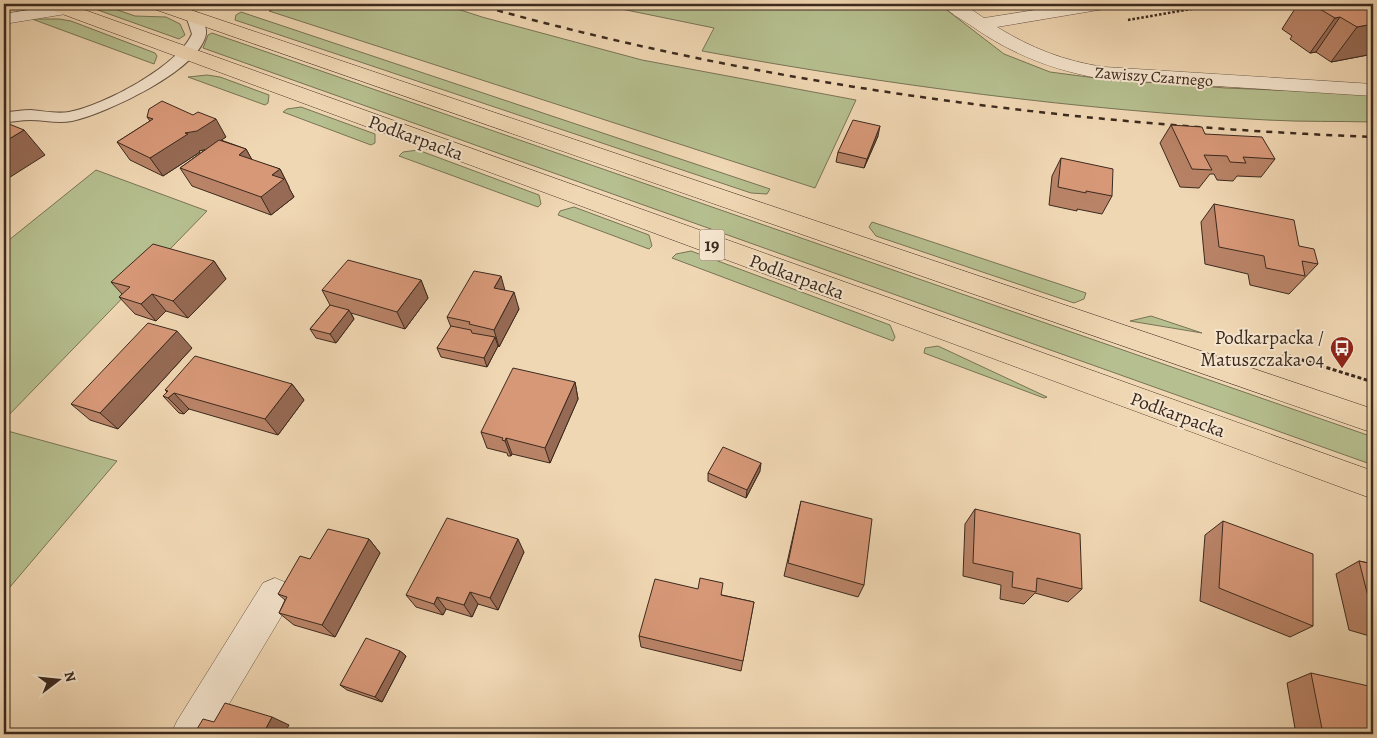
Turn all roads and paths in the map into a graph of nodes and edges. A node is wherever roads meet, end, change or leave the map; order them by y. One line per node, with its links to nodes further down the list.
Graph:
1 (12, 4): 5 (street)
2 (157, 4): 7 (main road)
3 (952, 4): 9 (street, Zawiszy Czarnego)
4 (1104, 4): 9 (street)
5 (4, 6)
6 (59, 6): 8 (street); 10 (main road, Podkarpacka / 19)
7 (193, 16): 10 (lane); 13 (main road)
8 (4, 19)
9 (980, 24): 11 (street, Zawiszy Czarnego)
10 (187, 53): 12 (lane); 14 (main road, Podkarpacka / 19)
11 (1373, 90)
12 (4, 117)
13 (1373, 421)
14 (1373, 485)
15 (275, 596): 16 (street)
16 (190, 734)

